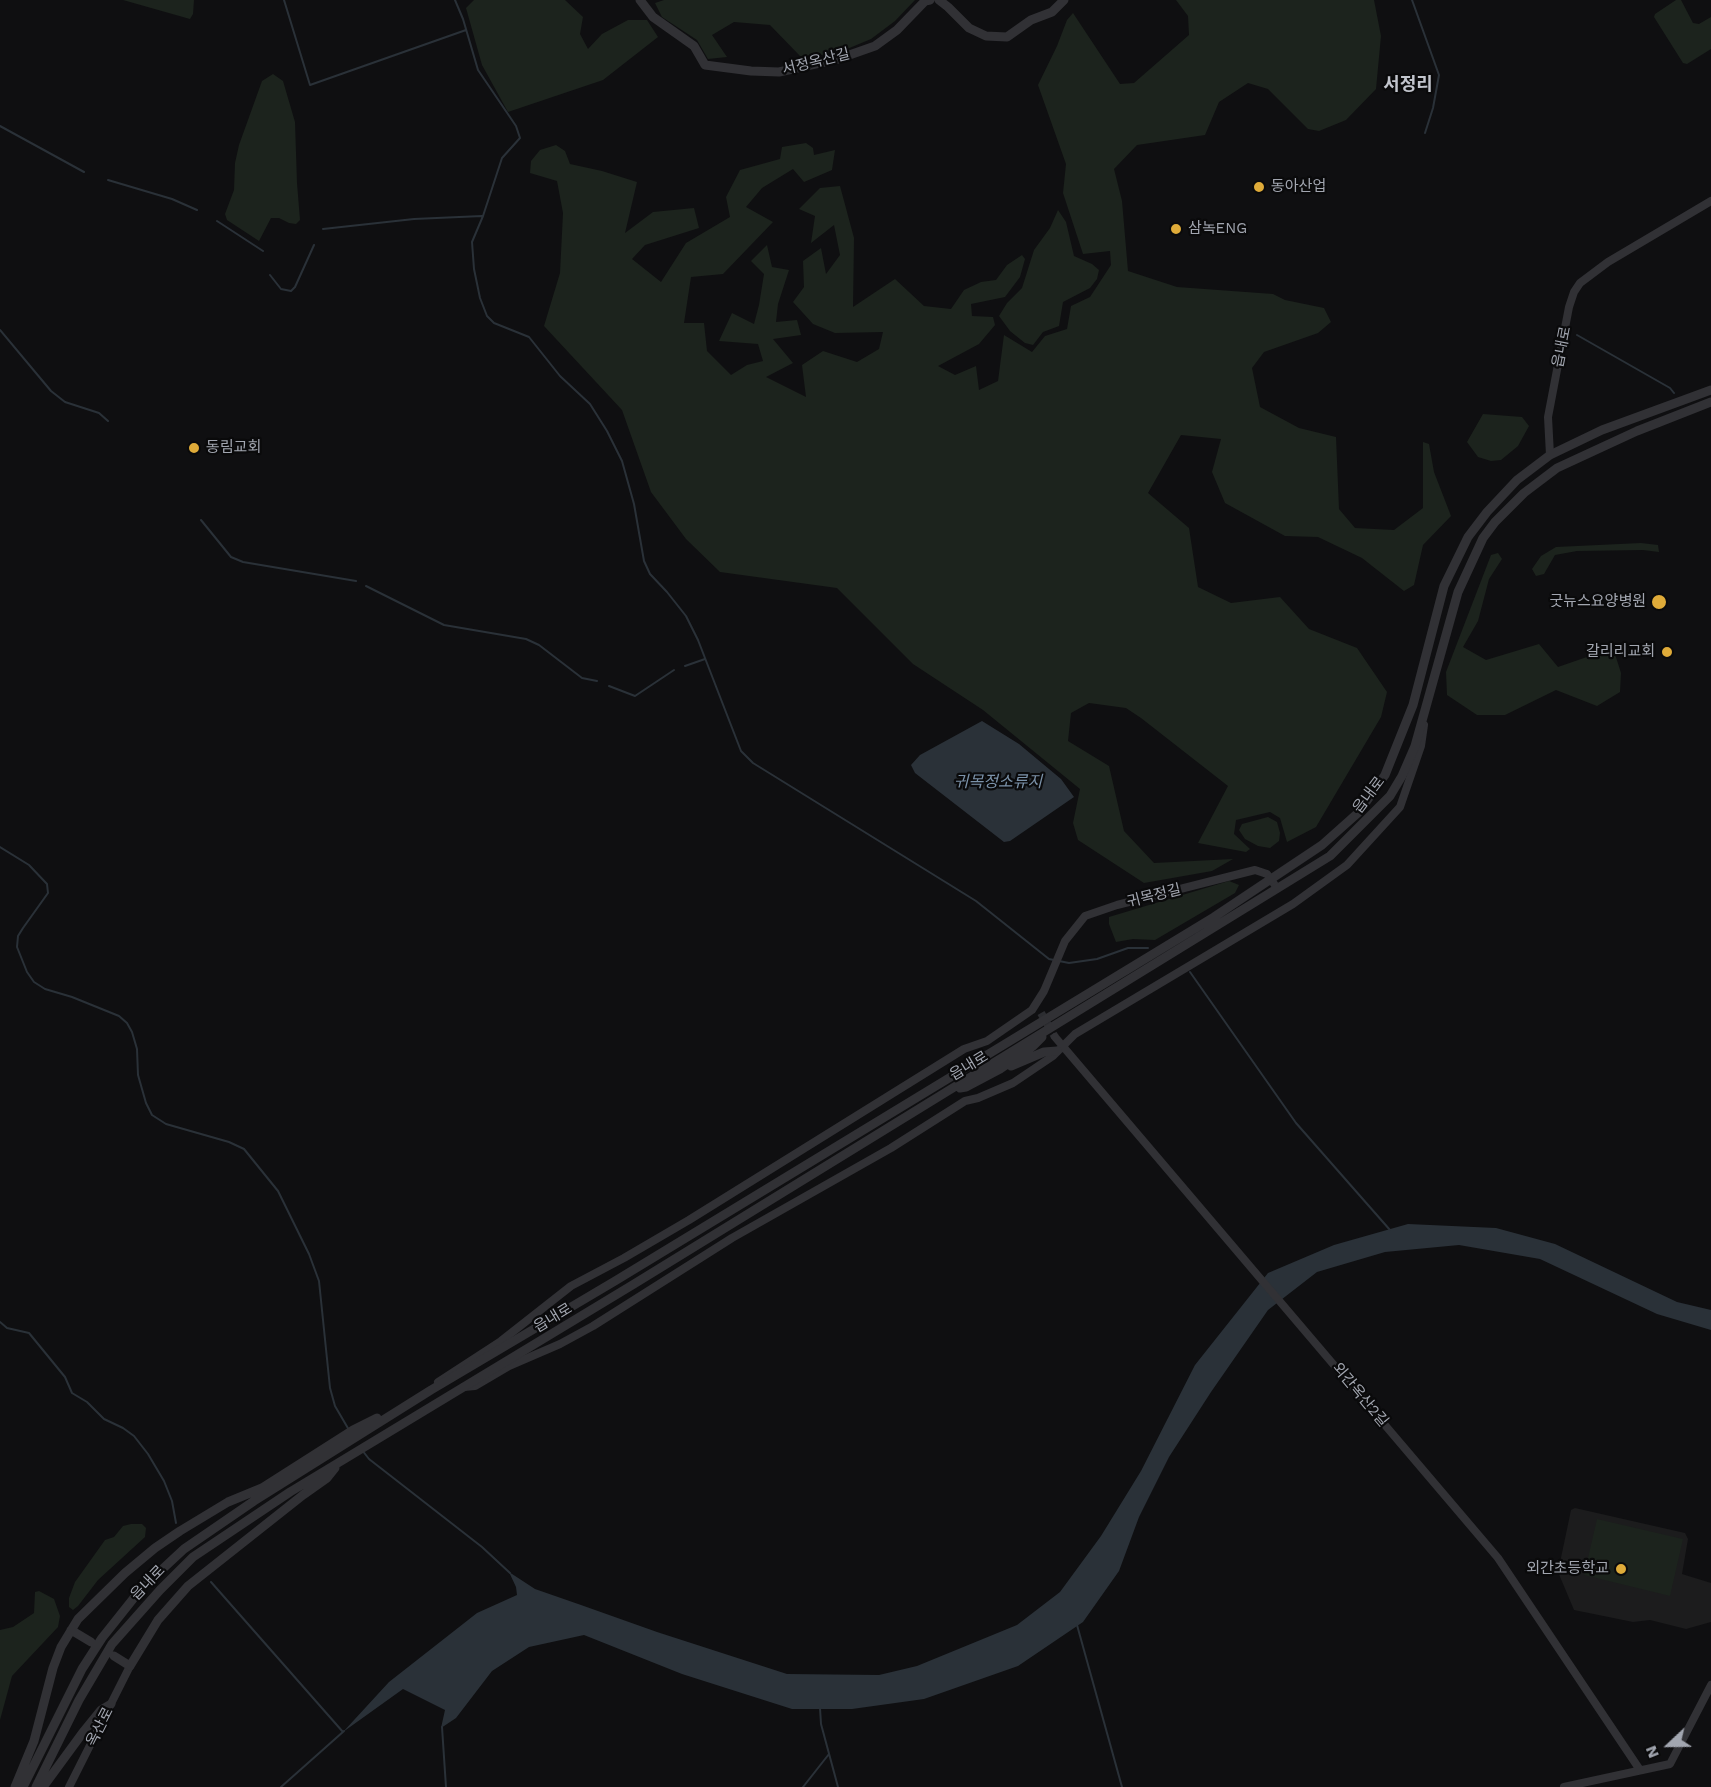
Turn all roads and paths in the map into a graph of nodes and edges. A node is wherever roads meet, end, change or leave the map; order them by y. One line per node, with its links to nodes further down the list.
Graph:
1 (640, 0): 2 (street, 서정옥산길)
2 (930, 0)
3 (939, 0): 4 (street)
4 (1064, 0)
5 (1711, 201): 8 (street, 읍내로)
6 (1711, 390): 8 (street)
7 (1711, 402): 9 (street, 읍내로)
8 (1550, 455): 9 (street); 11 (street, 읍내로)
9 (1557, 468): 10 (street, 읍내로)
10 (1429, 693): 12 (street, 읍내로); 15 (street)
11 (1271, 879): 12 (street); 19 (street, 읍내로); 19 (street, 귀목정길)
12 (1277, 888): 13 (street, 읍내로)
13 (1053, 1026): 16 (street); 17 (street, 읍내로)
14 (1055, 1037): 15 (street, 외간옥산2길)
15 (1059, 1048): 16 (street); 18 (street); 27 (street, 외간옥산2길)
16 (1000, 1069): 17 (street)
17 (952, 1089): 18 (street, 읍내로)
18 (463, 1387): 20 (street, 읍내로)
19 (418, 1398): 21 (street); 29 (street, 읍내로)
20 (340, 1461): 24 (street); 30 (street, 읍내로)
21 (71, 1630): 22 (street); 28 (street)
22 (91, 1642)
23 (114, 1656): 24 (street)
24 (130, 1666): 26 (street, 옥산로)
25 (1711, 1685): 27 (street)
26 (111, 1704): 31 (street); 32 (street, 옥산로)
27 (1640, 1770): 33 (street)
28 (15, 1787)
29 (23, 1787)
30 (36, 1787)
31 (43, 1787)
32 (69, 1787)
33 (1564, 1787)

